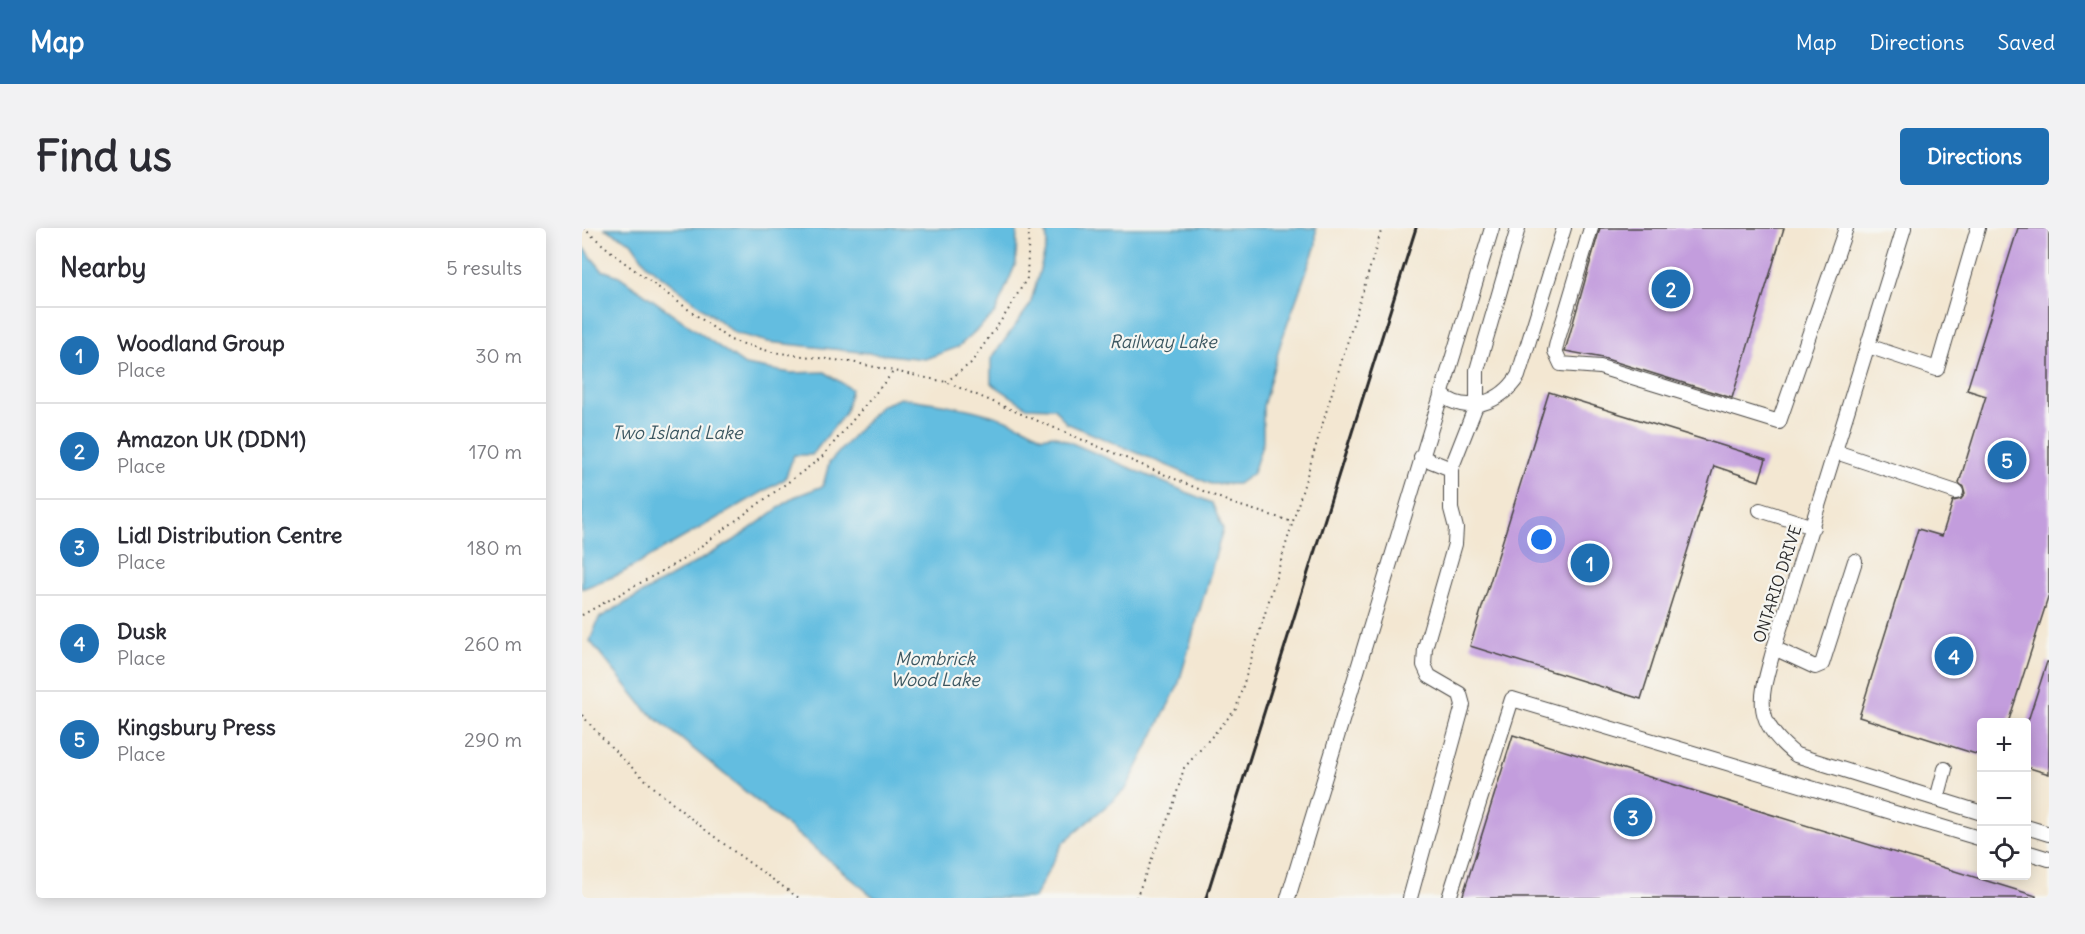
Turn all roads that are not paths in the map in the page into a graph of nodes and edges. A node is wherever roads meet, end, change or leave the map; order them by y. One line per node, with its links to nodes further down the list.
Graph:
1 (1492, 228): 9 (street)
2 (1518, 228): 10 (street)
3 (1564, 228): 10 (street)
4 (1591, 228): 5 (street)
5 (1846, 228)
6 (1904, 228): 8 (street, ONTARIO DRIVE)
7 (1978, 228): 8 (street)
8 (1868, 346): 11 (street, ONTARIO DRIVE)
9 (1441, 394): 10 (street); 12 (street)
10 (1477, 403): 13 (street)
11 (1836, 452): 14 (street); 16 (street, ONTARIO DRIVE)
12 (1421, 458): 13 (street); 27 (street)
13 (1451, 469): 28 (street)
14 (1956, 492)
15 (1760, 510): 16 (street)
16 (1813, 527): 18 (street, ONTARIO DRIVE)
17 (1855, 561): 18 (street)
18 (1774, 648): 20 (street, ONTARIO DRIVE)
19 (1945, 769): 20 (street)
20 (1937, 799): 21 (street, ONTARIO DRIVE)
21 (1977, 811)
22 (2031, 829): 23 (street)
23 (2049, 834)
24 (1977, 837): 29 (street)
25 (2031, 854): 26 (street)
26 (2049, 859)
27 (1288, 898)
28 (1410, 898)
29 (1449, 898)

